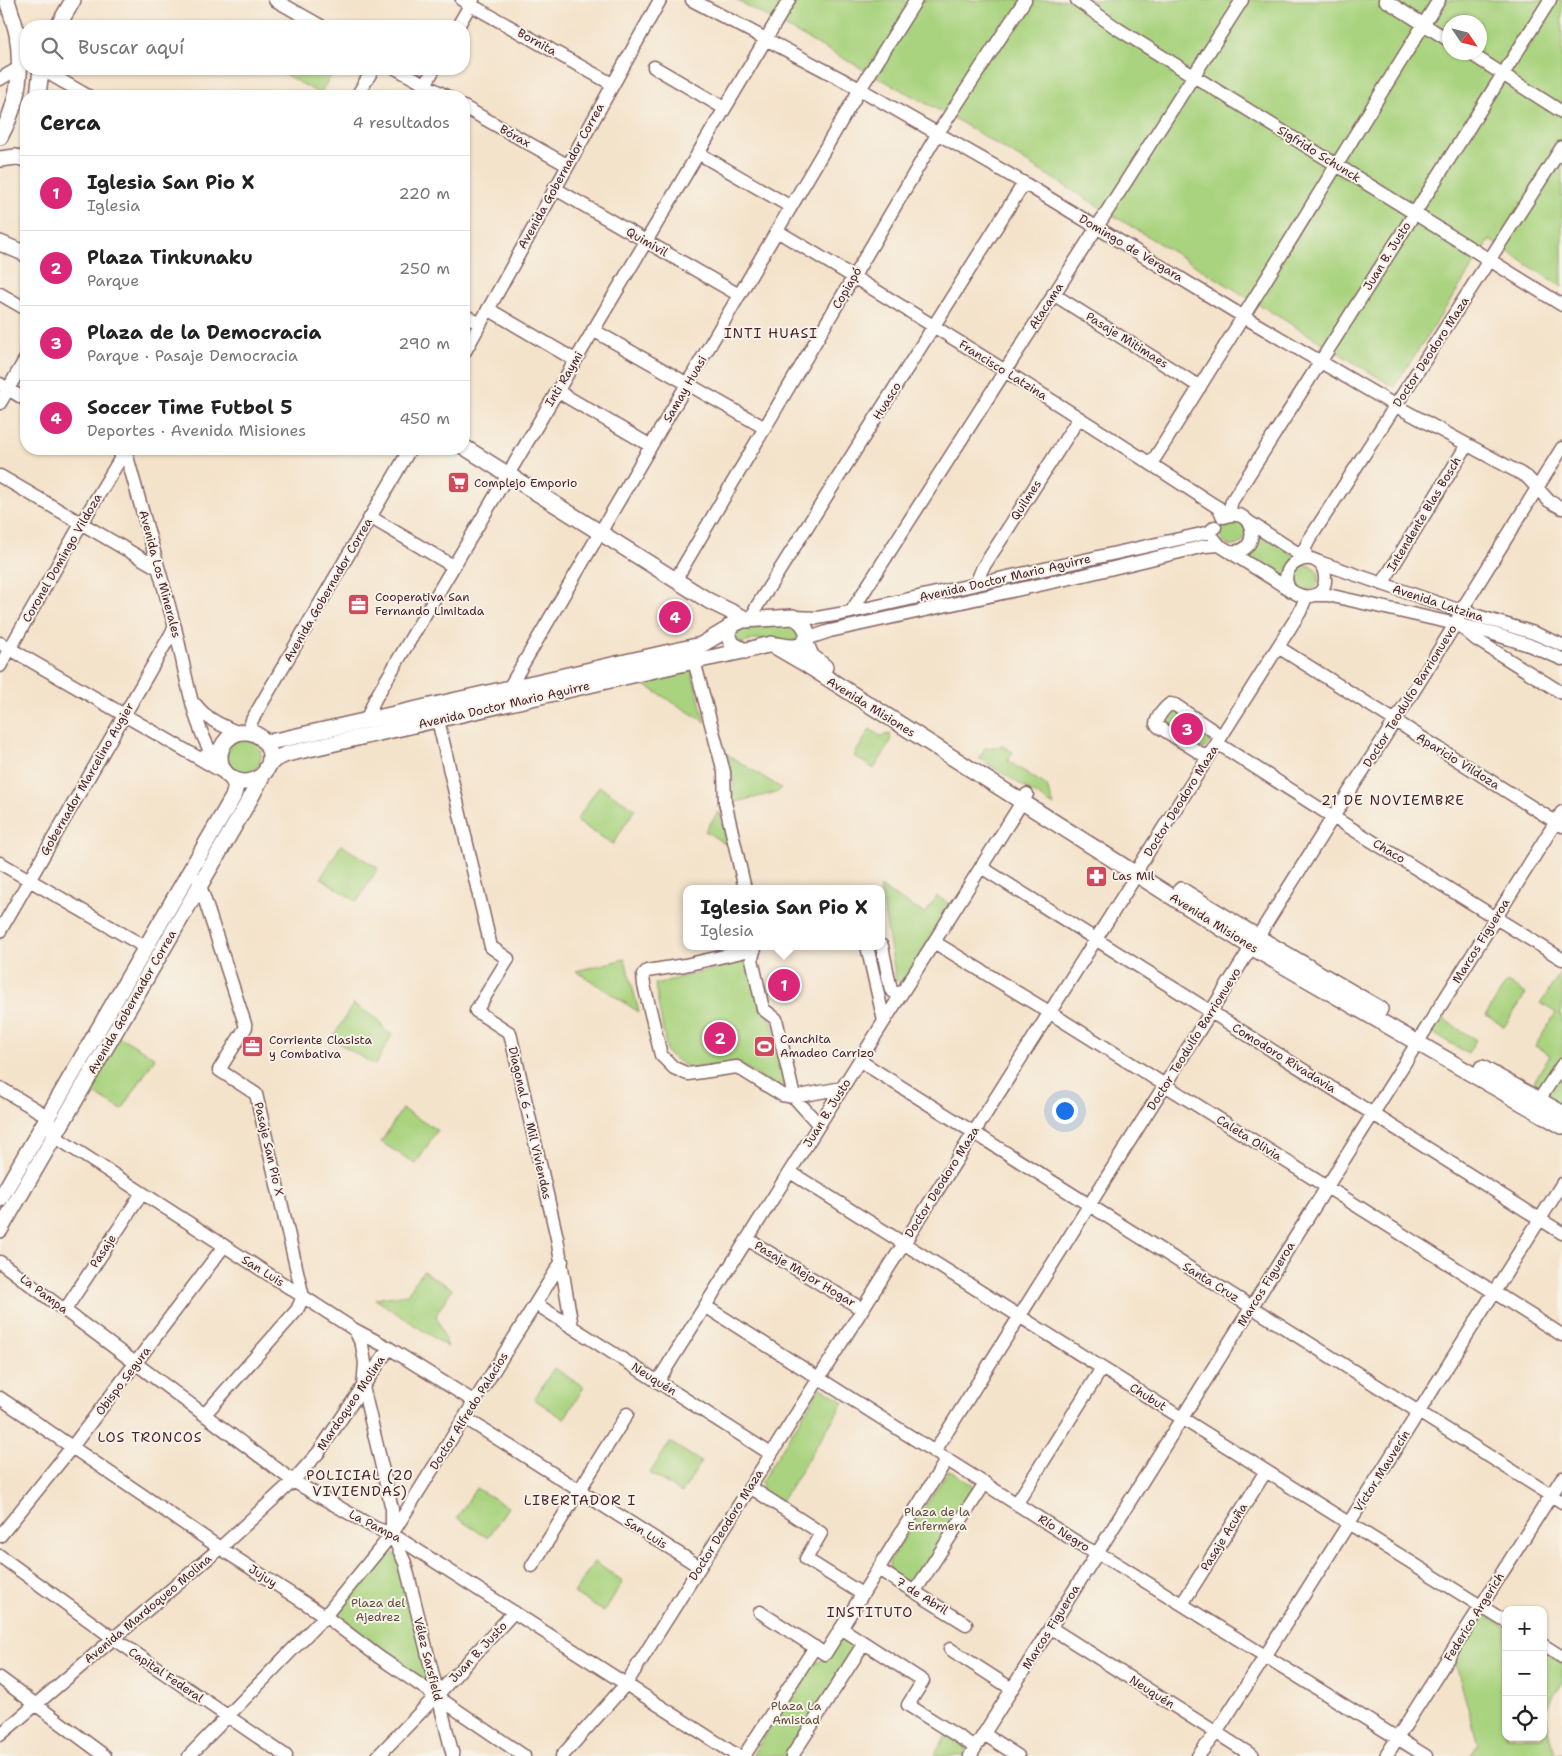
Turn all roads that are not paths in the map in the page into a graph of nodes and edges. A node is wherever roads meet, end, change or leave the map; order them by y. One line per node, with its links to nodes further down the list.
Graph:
1 (7, 0): 19 (main road)
2 (73, 0): 15 (main road)
3 (275, 0): 16 (street)
4 (660, 0): 35 (street, Avenida Gobernador Correa)
5 (692, 0): 21 (street, Domingo de Vergara)
6 (789, 0): 21 (street, Inti Raymi)
7 (916, 0): 40 (street, Samay Huasi)
8 (1025, 0): 44 (street, Copiapó)
9 (1077, 0): 32 (street, Sigfrido Schunck)
10 (1242, 0): 32 (street, Atacama)
11 (1385, 0): 18 (street)
12 (1439, 0): 18 (street)
13 (1550, 0): 31 (street, Juan B. Justo)
14 (468, 2): 17 (street); 35 (street, Bornita)
15 (61, 20)
16 (310, 20)
17 (460, 20)
18 (1424, 24): 20 (street); 50 (street)
19 (20, 32)
20 (1442, 36)
21 (766, 39): 40 (street, Domingo de Vergara); 41 (street, Inti Raymi)
22 (20, 58): 25 (main road)
23 (1480, 60): 31 (street)
24 (654, 67): 41 (street)
25 (19, 68): 33 (street); 45 (main road)
26 (40, 75): 36 (main road)
27 (51, 75): 37 (street)
28 (369, 75): 38 (street)
29 (408, 75): 34 (street)
30 (430, 75): 34 (street)
31 (1503, 75): 43 (street); 55 (street, Juan B. Justo)
32 (1193, 76): 50 (street, Sigfrido Schunck); 56 (street, Atacama)
33 (0, 79)
34 (425, 84): 39 (street)
35 (612, 84): 51 (street, Avenida Gobernador Correa)
36 (39, 90)
37 (78, 90)
38 (361, 90)
39 (436, 90)
40 (860, 90): 44 (street, Domingo de Vergara); 54 (street, Samay Huasi)
41 (724, 108): 47 (street, Inti Raymi)
42 (470, 109): 51 (street, Bórax)
43 (1562, 112)
44 (938, 133): 52 (street, Domingo de Vergara); 62 (street, Copiapó)
45 (0, 137)
46 (1562, 147): 61 (street, Doctor Deodoro Maza)
47 (698, 153): 54 (street); 58 (street, Inti Raymi)
48 (20, 158): 49 (main road)
49 (0, 159)
50 (1336, 164): 55 (street, Sigfrido Schunck); 69 (street)
51 (567, 165): 53 (street, Avenida Gobernador Correa)
52 (1024, 183): 56 (street, Domingo de Vergara); 72 (street, Huasco)
53 (554, 188): 58 (street, Quimivil); 68 (street, Avenida Gobernador Correa)
54 (791, 207): 57 (street, Samay Huasi)
55 (1415, 213): 61 (street, Sigfrido Schunck); 76 (street, Juan B. Justo)
56 (1096, 227): 64 (street, Atacama); 69 (street, Domingo de Vergara)
57 (777, 231): 62 (street, Francisco Latzina); 65 (street, Samay Huasi)
58 (646, 241): 65 (street, Quimivil); 73 (street, Inti Raymi)
59 (0, 243): 60 (main road)
60 (20, 251)
61 (1490, 260): 66 (street, Sigfrido Schunck); 85 (street, Doctor Deodoro Maza)
62 (854, 277): 72 (street, Francisco Latzina); 87 (street, Copiapó)
63 (0, 294): 67 (street)
64 (1053, 294): 78 (street, Atacama); 81 (street, Pasaje Mitimaes)
65 (740, 295): 79 (street, Samay Huasi)
66 (1560, 299)
67 (20, 306)
68 (488, 309): 71 (street, Avenida Gobernador Correa); 75 (street)
69 (1244, 317): 76 (street, Domingo de Vergara); 81 (street)
70 (470, 318): 71 (street)
71 (480, 324): 74 (street, Avenida Gobernador Correa)
72 (934, 327): 78 (street, Francisco Latzina); 118 (street, Huasco)
73 (593, 330): 75 (street, Inti Raymi); 79 (street)
74 (470, 342)
75 (576, 360): 82 (street, Inti Raymi)
76 (1320, 362): 85 (street, Domingo de Vergara); 101 (street, Juan B. Justo)
77 (20, 366): 80 (street)
78 (1004, 371): 86 (street, Francisco Latzina); 116 (street, Atacama)
79 (688, 384): 87 (street); 89 (street, Samay Huasi)
80 (4, 387): 83 (street); 84 (street)
81 (1200, 387): 95 (street)
82 (557, 391): 89 (street); 96 (street, Inti Raymi)
83 (20, 396)
84 (0, 403)
85 (1396, 406): 88 (street, Domingo de Vergara); 106 (street, Doctor Deodoro Maza)
86 (1079, 418): 95 (street, Francisco Latzina); 110 (street, Quilmes)
87 (765, 428): 109 (street, Copiapó)
88 (1467, 444): 98 (street, Domingo de Vergara); 111 (street, Intendente Blas Bosch)
89 (651, 446): 104 (street, Samay Huasi)
90 (1562, 448): 98 (street, Doctor Teodulfo Barrionuevo)
91 (470, 451): 96 (main road)
92 (119, 455): 103 (street, Coronel Domingo Vildoza)
93 (124, 455): 108 (street, Avenida Los Minerales)
94 (406, 455): 100 (street, Avenida Gobernador Correa)
95 (1152, 464): 101 (street, Francisco Latzina)
96 (508, 474): 104 (main road); 107 (street, Inti Raymi)
97 (0, 476): 103 (street)
98 (1537, 487): 99 (street, Domingo de Vergara); 115 (street, Doctor Teodulfo Barrionuevo)
99 (1562, 508)
100 (370, 517): 107 (street); 138 (street, Avenida Gobernador Correa)
101 (1222, 520): 102 (street); 105 (street); 110 (street, Avenida Doctor Mario Aguirre)
102 (1246, 520): 105 (street); 106 (street, Avenida Latzina)
103 (81, 524): 108 (street); 125 (street, Coronel Domingo Vildoza)
104 (600, 532): 109 (main road); 131 (street, Samay Huasi)
105 (1225, 548): 112 (street); 122 (street, Avenida Doctor Mario Aguirre)
106 (1308, 559): 111 (street, Avenida Latzina); 112 (street); 113 (street)
107 (453, 566): 136 (street, Inti Raymi)
108 (158, 568): 120 (street, Avenida Los Minerales)
109 (676, 579): 114 (main road)
110 (976, 584): 116 (street, Avenida Doctor Mario Aguirre)
111 (1382, 584): 115 (street, Avenida Latzina)
112 (1292, 590): 113 (street)
113 (1310, 596): 119 (street, Avenida Latzina); 126 (street, Doctor Deodoro Maza)
114 (709, 601): 118 (main road); 121 (main road)
115 (1461, 611): 119 (street, Doctor Teodulfo Barrionuevo); 124 (street, Avenida Latzina)
116 (850, 612): 117 (street, Avenida Doctor Mario Aguirre)
117 (793, 617): 118 (main road); 122 (main road, Avenida Misiones)
118 (750, 620): 121 (main road, Avenida Doctor Mario Aguirre)
119 (1456, 623): 128 (street, Avenida Latzina); 132 (street); 137 (street, Doctor Teodulfo Barrionuevo)
120 (175, 628): 133 (street, Avenida Los Minerales); 134 (street, Gobernador Marcelino Augier)
121 (728, 629): 127 (main road); 131 (main road, Avenida Doctor Mario Aguirre)
122 (806, 640): 123 (main road, Avenida Doctor Mario Aguirre); 147 (main road, Avenida Misiones)
123 (771, 644): 127 (main road, Avenida Doctor Mario Aguirre); 147 (main road, Avenida Misiones)
124 (1562, 645)
125 (5, 646): 130 (street, Coronel Domingo Vildoza); 134 (street)
126 (1278, 647): 137 (street, Aparicio Vildoza); 140 (street, Doctor Deodoro Maza)
127 (745, 650): 129 (main road, Avenida Doctor Mario Aguirre)
128 (1562, 659)
129 (694, 661): 135 (main road, Avenida Doctor Mario Aguirre); 156 (street)
130 (0, 666)
131 (509, 688): 136 (main road, Avenida Doctor Mario Aguirre)
132 (1562, 693)
133 (192, 701): 138 (street); 142 (street, Avenida Los Minerales)
134 (124, 715): 143 (street); 154 (street, Gobernador Marcelino Augier)
135 (438, 720): 145 (main road, Avenida Doctor Mario Aguirre); 199 (street, Diagonal 6 - Mil Viviendas)
136 (366, 721): 139 (main road, Avenida Doctor Mario Aguirre)
137 (1395, 721): 148 (street, Doctor Teodulfo Barrionuevo); 149 (street, Aparicio Vildoza)
138 (244, 733): 139 (main road); 141 (main road)
139 (263, 740): 145 (main road)
140 (1219, 740): 144 (street, Doctor Deodoro Maza); 144 (street, Chaco); 148 (street, Chaco)
141 (225, 743): 142 (street); 146 (main road)
142 (211, 754): 143 (street); 146 (street, Avenida Los Minerales)
143 (198, 758): 146 (street)
144 (1208, 758): 153 (street, Doctor Deodoro Maza)
145 (265, 771): 146 (main road); 155 (main road, Avenida Gobernador Correa)
146 (227, 774): 152 (main road, Avenida Gobernador Correa)
147 (1025, 798): 151 (street, Juan B. Justo); 153 (main road, Avenida Misiones)
148 (1333, 817): 157 (street, Chaco); 161 (street, Doctor Teodulfo Barrionuevo)
149 (1560, 820): 157 (street, Marcos Figueroa)
150 (0, 863): 154 (street)
151 (981, 867): 159 (street, Comodoro Rivadavia); 160 (street, Juan B. Justo)
152 (192, 868): 155 (street); 162 (main road, Avenida Gobernador Correa)
153 (1139, 869): 159 (street, Doctor Deodoro Maza); 161 (main road, Avenida Misiones)
154 (30, 880): 158 (street, Gobernador Marcelino Augier); 162 (street)
155 (201, 884): 186 (main road, Avenida Gobernador Correa); 202 (street, Pasaje San Pio X)
156 (744, 885)
157 (1496, 917): 167 (street, Chaco); 172 (street, Marcos Figueroa)
158 (0, 931)
159 (1095, 940): 169 (street, Doctor Deodoro Maza); 170 (street, Comodoro Rivadavia)
160 (934, 942): 168 (street, Juan B. Justo); 169 (street, Caleta Olivia)
161 (1254, 942): 170 (street, Doctor Teodulfo Barrionuevo); 172 (main road, Avenida Misiones)
162 (145, 947): 182 (main road, Avenida Gobernador Correa)
163 (743, 950): 178 (street)
164 (754, 950): 178 (street)
165 (868, 950): 171 (street)
166 (883, 950): 168 (street)
167 (1562, 958)
168 (900, 996): 171 (street, Juan B. Justo)
169 (1049, 1012): 175 (street, Caleta Olivia); 185 (street, Doctor Deodoro Maza)
170 (1211, 1012): 175 (street, Doctor Teodulfo Barrionuevo); 180 (street, Comodoro Rivadavia)
171 (884, 1021): 173 (street, Juan B. Justo)
172 (1420, 1038): 179 (main road, Avenida Misiones); 180 (street, Marcos Figueroa); 184 (main road, Avenida Misiones)
173 (860, 1060): 177 (street, Juan B. Justo); 185 (street, Santa Cruz)
174 (1562, 1065): 179 (street)
175 (1165, 1085): 189 (street, Caleta Olivia); 192 (street, Doctor Teodulfo Barrionuevo)
176 (0, 1088): 182 (street)
177 (842, 1088): 178 (street); 183 (street, Juan B. Justo)
178 (794, 1097): 183 (street)
179 (1539, 1100): 181 (main road, Avenida Misiones)
180 (1374, 1113): 189 (street, Marcos Figueroa); 193 (street, Comodoro Rivadavia)
181 (1562, 1113)
182 (47, 1116): 186 (street); 191 (main road, Avenida Gobernador Correa)
183 (819, 1125): 187 (street, Juan B. Justo)
184 (1562, 1126)
185 (974, 1132): 192 (street, Santa Cruz); 197 (street, Doctor Deodoro Maza)
186 (54, 1136): 190 (street, San Luis); 194 (main road, Avenida Gobernador Correa)
187 (790, 1172): 196 (street, Juan B. Justo); 197 (street, Chubut)
188 (1562, 1184): 193 (street, Víctor Mauvecín)
189 (1326, 1187): 201 (street, Caleta Olivia); 205 (street, Marcos Figueroa)
190 (142, 1193): 198 (street, San Luis); 207 (street, Pasaje)
191 (0, 1199)
192 (1089, 1205): 205 (street, Santa Cruz); 208 (street, Doctor Teodulfo Barrionuevo)
193 (1540, 1219): 195 (street, Comodoro Rivadavia); 201 (street, Víctor Mauvecín)
194 (0, 1230)
195 (1562, 1233)
196 (747, 1239): 204 (street, Juan B. Justo); 206 (street, Pasaje Mejor Hogar)
197 (904, 1243): 206 (street, Doctor Deodoro Maza); 208 (street, Chubut)
198 (224, 1246): 202 (street, San Luis); 213 (street, Obispo Segura)
199 (562, 1261): 203 (street, Doctor Alfredo Palacios); 209 (street, Diagonal 6 - Mil Viviendas)
200 (0, 1262): 207 (street, La Pampa)
201 (1495, 1292): 211 (street, Caleta Olivia); 220 (street, Víctor Mauvecín)
202 (303, 1296): 210 (street, San Luis); 221 (street)
203 (536, 1304): 209 (street, Neuquén); 219 (street, Doctor Alfredo Palacios)
204 (705, 1306): 215 (street, Río Negro); 216 (street, Juan B. Justo)
205 (1251, 1307): 220 (street, Santa Cruz); 224 (street, Marcos Figueroa)
206 (862, 1309): 215 (street, Doctor Deodoro Maza)
207 (65, 1310): 213 (street, La Pampa)
208 (1020, 1316): 214 (street, Chubut); 226 (street, Doctor Teodulfo Barrionuevo)
209 (572, 1327): 216 (street, Neuquén)
210 (355, 1330): 212 (street, San Luis); 217 (street, Vélez Sarsfield)
211 (1562, 1335)
212 (389, 1348): 217 (street, Mardoqueo Molina); 219 (street, San Luis)
213 (136, 1363): 221 (street, La Pampa); 225 (street, Obispo Segura)
214 (1102, 1368): 224 (street, Chubut); 236 (street)
215 (819, 1377): 226 (street, Río Negro); 227 (street, Doctor Deodoro Maza)
216 (658, 1381): 227 (street, Neuquén)
217 (363, 1387): 231 (street, Mardoqueo Molina); 238 (street, Vélez Sarsfield)
218 (0, 1398): 225 (street, Jujuy)
219 (476, 1402): 223 (street, Doctor Alfredo Palacios)
220 (1419, 1412): 235 (street, Santa Cruz); 237 (street, Víctor Mauvecín)
221 (205, 1414): 231 (street, La Pampa)
222 (627, 1414): 234 (street)
223 (465, 1418): 234 (street, San Luis); 238 (street, Doctor Alfredo Palacios)
224 (1182, 1418): 229 (street, Chubut); 241 (street, Marcos Figueroa)
225 (72, 1446): 239 (street, Obispo Segura); 240 (street, Jujuy)
226 (935, 1451): 228 (street, Río Negro)
227 (771, 1454): 233 (street, Doctor Deodoro Maza)
228 (947, 1459): 232 (street, Río Negro); 245 (street)
229 (1266, 1471): 237 (street, Chubut); 248 (street, Pasaje Acuña)
230 (1562, 1478): 235 (street, Federico Argerich)
231 (293, 1481): 238 (street, La Pampa); 240 (street, Avenida Mardoqueo Molina)
232 (984, 1483): 236 (street, Río Negro); 246 (street)
233 (750, 1487): 244 (street, Doctor Deodoro Maza); 247 (street)
234 (579, 1490): 243 (street); 244 (street, San Luis)
235 (1557, 1499): 249 (street, Federico Argerich)
236 (1017, 1503): 241 (street, Río Negro)
237 (1349, 1523): 249 (street, Chubut); 262 (street, Víctor Mauvecín)
238 (392, 1534): 250 (street, La Pampa); 252 (street, Doctor Alfredo Palacios); 267 (street, Vélez Sarsfield)
239 (0, 1536)
240 (220, 1548): 252 (street, Jujuy); 257 (street, Avenida Mardoqueo Molina)
241 (1097, 1553): 248 (street, Río Negro); 256 (street, Marcos Figueroa)
242 (0, 1556): 257 (street, Capital Federal)
243 (532, 1566)
244 (700, 1567): 265 (street, Doctor Deodoro Maza)
245 (878, 1569): 246 (street, 7 de Abril); 247 (street)
246 (914, 1591): 254 (street, 7 de Abril)
247 (862, 1594): 255 (street)
248 (1182, 1604): 262 (street, Río Negro)
249 (1481, 1607): 253 (street, Chubut); 273 (street, Federico Argerich)
250 (514, 1612): 265 (street, La Pampa); 267 (street, Juan B. Justo)
251 (760, 1612): 261 (street)
252 (325, 1616): 267 (street, Jujuy); 269 (street, Doctor Alfredo Palacios)
253 (1502, 1620)
254 (966, 1624)
255 (841, 1628): 258 (street); 261 (street)
256 (1051, 1628): 266 (street, Marcos Figueroa); 270 (street, Neuquén)
257 (113, 1638): 268 (street, Avenida Mardoqueo Molina); 269 (street, Capital Federal)
258 (864, 1643): 274 (street); 284 (street)
259 (1547, 1648): 263 (street)
260 (950, 1649): 266 (street)
261 (820, 1650): 283 (street)
262 (1266, 1655): 270 (street, Víctor Mauvecín); 273 (street, Río Negro)
263 (1562, 1657)
264 (0, 1678): 268 (street)
265 (626, 1684): 281 (street, Doctor Deodoro Maza); 282 (street, La Pampa)
266 (1012, 1688): 271 (street, Marcos Figueroa)
267 (437, 1696): 278 (street, Juan B. Justo); 279 (street, Vélez Sarsfield); 280 (street, Jujuy)
268 (35, 1705): 272 (street, Avenida Mardoqueo Molina); 275 (street)
269 (228, 1716): 276 (street, Doctor Alfredo Palacios); 277 (street, Capital Federal)
270 (1216, 1733): 286 (street, Víctor Mauvecín); 287 (street, Neuquén)
271 (984, 1734): 274 (street, Marcos Figueroa); 285 (street)
272 (0, 1735)
273 (1398, 1738): 288 (street, Federico Argerich); 289 (street, Río Negro)
274 (973, 1752)
275 (105, 1756)
276 (189, 1756)
277 (286, 1756)
278 (378, 1756)
279 (453, 1756)
280 (524, 1756)
281 (562, 1756)
282 (738, 1756)
283 (744, 1756)
284 (792, 1756)
285 (1018, 1756)
286 (1198, 1756)
287 (1253, 1756)
288 (1386, 1756)
289 (1426, 1756)

